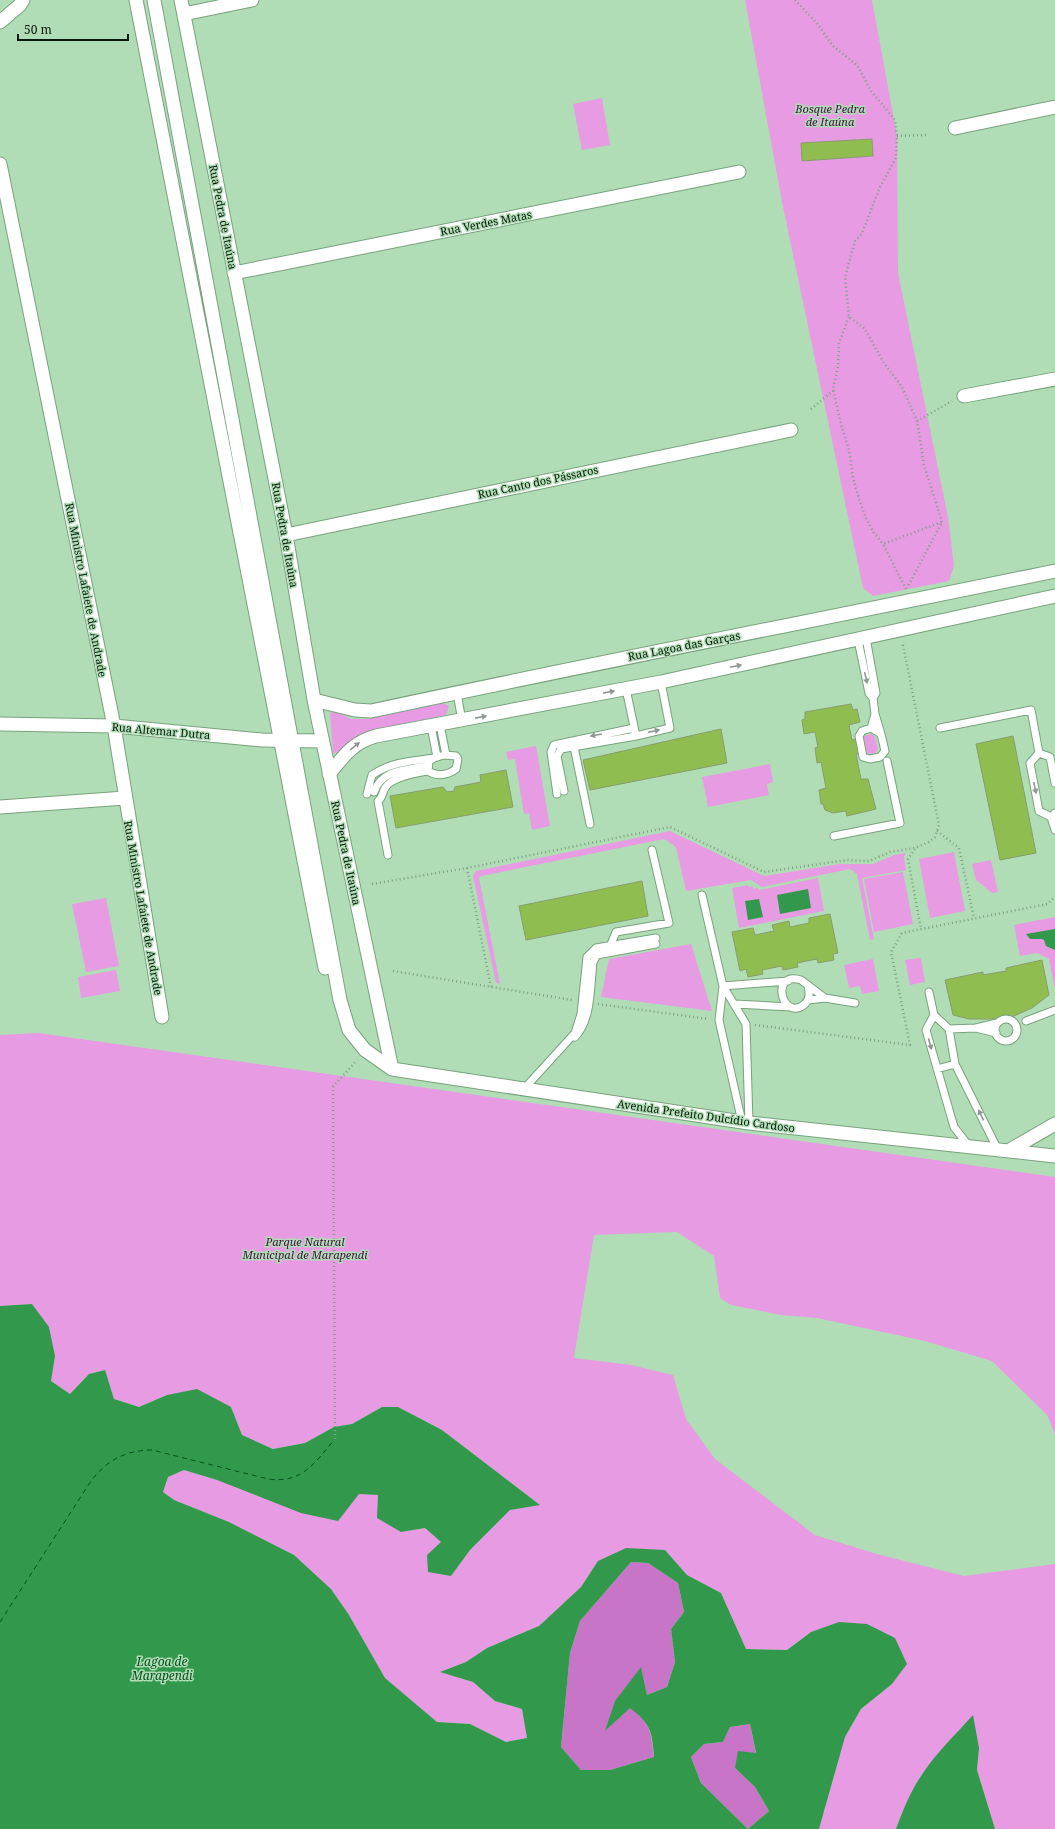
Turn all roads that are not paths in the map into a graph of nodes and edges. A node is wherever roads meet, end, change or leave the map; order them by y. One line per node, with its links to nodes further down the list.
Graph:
1 (23, 0): 7 (street)
2 (136, 0): 33 (street)
3 (154, 0): 33 (street)
4 (181, 0): 6 (street, Rua Pedra de Itaúna)
5 (252, 0): 6 (street)
6 (184, 14): 12 (street, Rua Pedra de Itaúna)
7 (0, 22)
8 (1055, 107): 9 (street)
9 (955, 128)
10 (0, 164): 27 (street, Rua Ministro Lafaiete de Andrade)
11 (740, 172): 12 (street, Rua Verdes Matas)
12 (234, 273): 16 (street, Rua Pedra de Itaúna)
13 (1055, 379): 14 (street)
14 (958, 398)
15 (791, 430): 16 (street, Rua Canto dos Pássaros)
16 (286, 534): 23 (street, Rua Pedra de Itaúna)
17 (1055, 571): 22 (street, Rua Lagoa das Garças)
18 (1055, 596): 19 (street)
19 (862, 639): 20 (street, one-way to 19); 24 (lane)
20 (661, 682): 21 (street); 31 (lane, one-way to 20)
21 (626, 689): 25 (street, one-way to 21); 31 (lane)
22 (457, 693): 23 (street, Rua Lagoa das Garças); 25 (lane)
23 (314, 700): 34 (street, Rua Pedra de Itaúna)
24 (876, 714): 29 (lane); 32 (lane)
25 (462, 721): 28 (street)
26 (0, 724): 27 (street, Rua Altemar Dutra)
27 (114, 726): 33 (street, Rua Altemar Dutra); 46 (street, Rua Ministro Lafaiete de Andrade)
28 (435, 726): 38 (lane); 39 (lane); 43 (street, one-way to 28)
29 (871, 728): 32 (lane); 40 (lane)
30 (940, 728): 37 (lane)
31 (635, 732): 35 (lane)
32 (881, 734): 36 (lane)
33 (286, 740): 34 (street, Rua Altemar Dutra); 76 (street); 79 (street, Avenida Prefeito Dulcídio Cardoso)
34 (322, 741): 43 (street, Rua Pedra de Itaúna)
35 (573, 743): 45 (lane); 49 (lane)
36 (885, 750): 40 (lane); 41 (lane)
37 (1039, 753): 44 (lane); 48 (lane, one-way to 48)
38 (446, 755): 39 (lane); 42 (lane)
39 (435, 757): 42 (lane); 42 (lane)
40 (880, 757): 41 (lane)
41 (887, 761): 51 (lane)
42 (427, 769): 53 (lane)
43 (329, 774): 79 (street, Rua Pedra de Itaúna)
44 (1055, 783)
45 (561, 792)
46 (125, 798): 47 (street); 68 (street, Rua Ministro Lafaiete de Andrade)
47 (0, 808)
48 (1053, 815): 50 (lane)
49 (590, 824)
50 (1055, 830)
51 (834, 836)
52 (652, 850): 56 (lane)
53 (388, 855)
54 (702, 895): 58 (lane)
55 (656, 941): 56 (lane)
56 (609, 950): 80 (lane)
57 (788, 981): 58 (lane); 59 (lane); 65 (lane)
58 (723, 986): 64 (lane); 81 (lane)
59 (808, 986): 61 (lane); 62 (lane)
60 (929, 992): 67 (lane)
61 (825, 998): 62 (lane); 63 (lane)
62 (808, 1000): 65 (lane)
63 (855, 1003)
64 (735, 1004): 65 (lane); 81 (lane)
65 (792, 1007)
66 (1055, 1010): 69 (lane)
67 (934, 1015): 73 (lane); 78 (lane, one-way to 78)
68 (162, 1017)
69 (1026, 1021): 70 (lane); 74 (lane)
70 (1014, 1022): 71 (lane); 74 (lane)
71 (997, 1023): 72 (lane); 75 (lane)
72 (976, 1028): 73 (lane); 75 (lane)
73 (949, 1029): 77 (lane)
74 (1017, 1031): 75 (lane)
75 (996, 1033)
76 (349, 1045)
77 (956, 1064): 78 (lane); 84 (lane, one-way to 77)
78 (937, 1069): 83 (lane)
79 (392, 1070): 80 (street, Avenida Prefeito Dulcídio Cardoso)
80 (524, 1090): 81 (street, Avenida Prefeito Dulcídio Cardoso)
81 (745, 1122): 83 (street, Avenida Prefeito Dulcídio Cardoso)
82 (1055, 1124): 84 (street)
83 (970, 1147): 84 (street, Avenida Prefeito Dulcídio Cardoso)
84 (1004, 1150): 85 (street, Avenida Prefeito Dulcídio Cardoso)
85 (1055, 1156)

